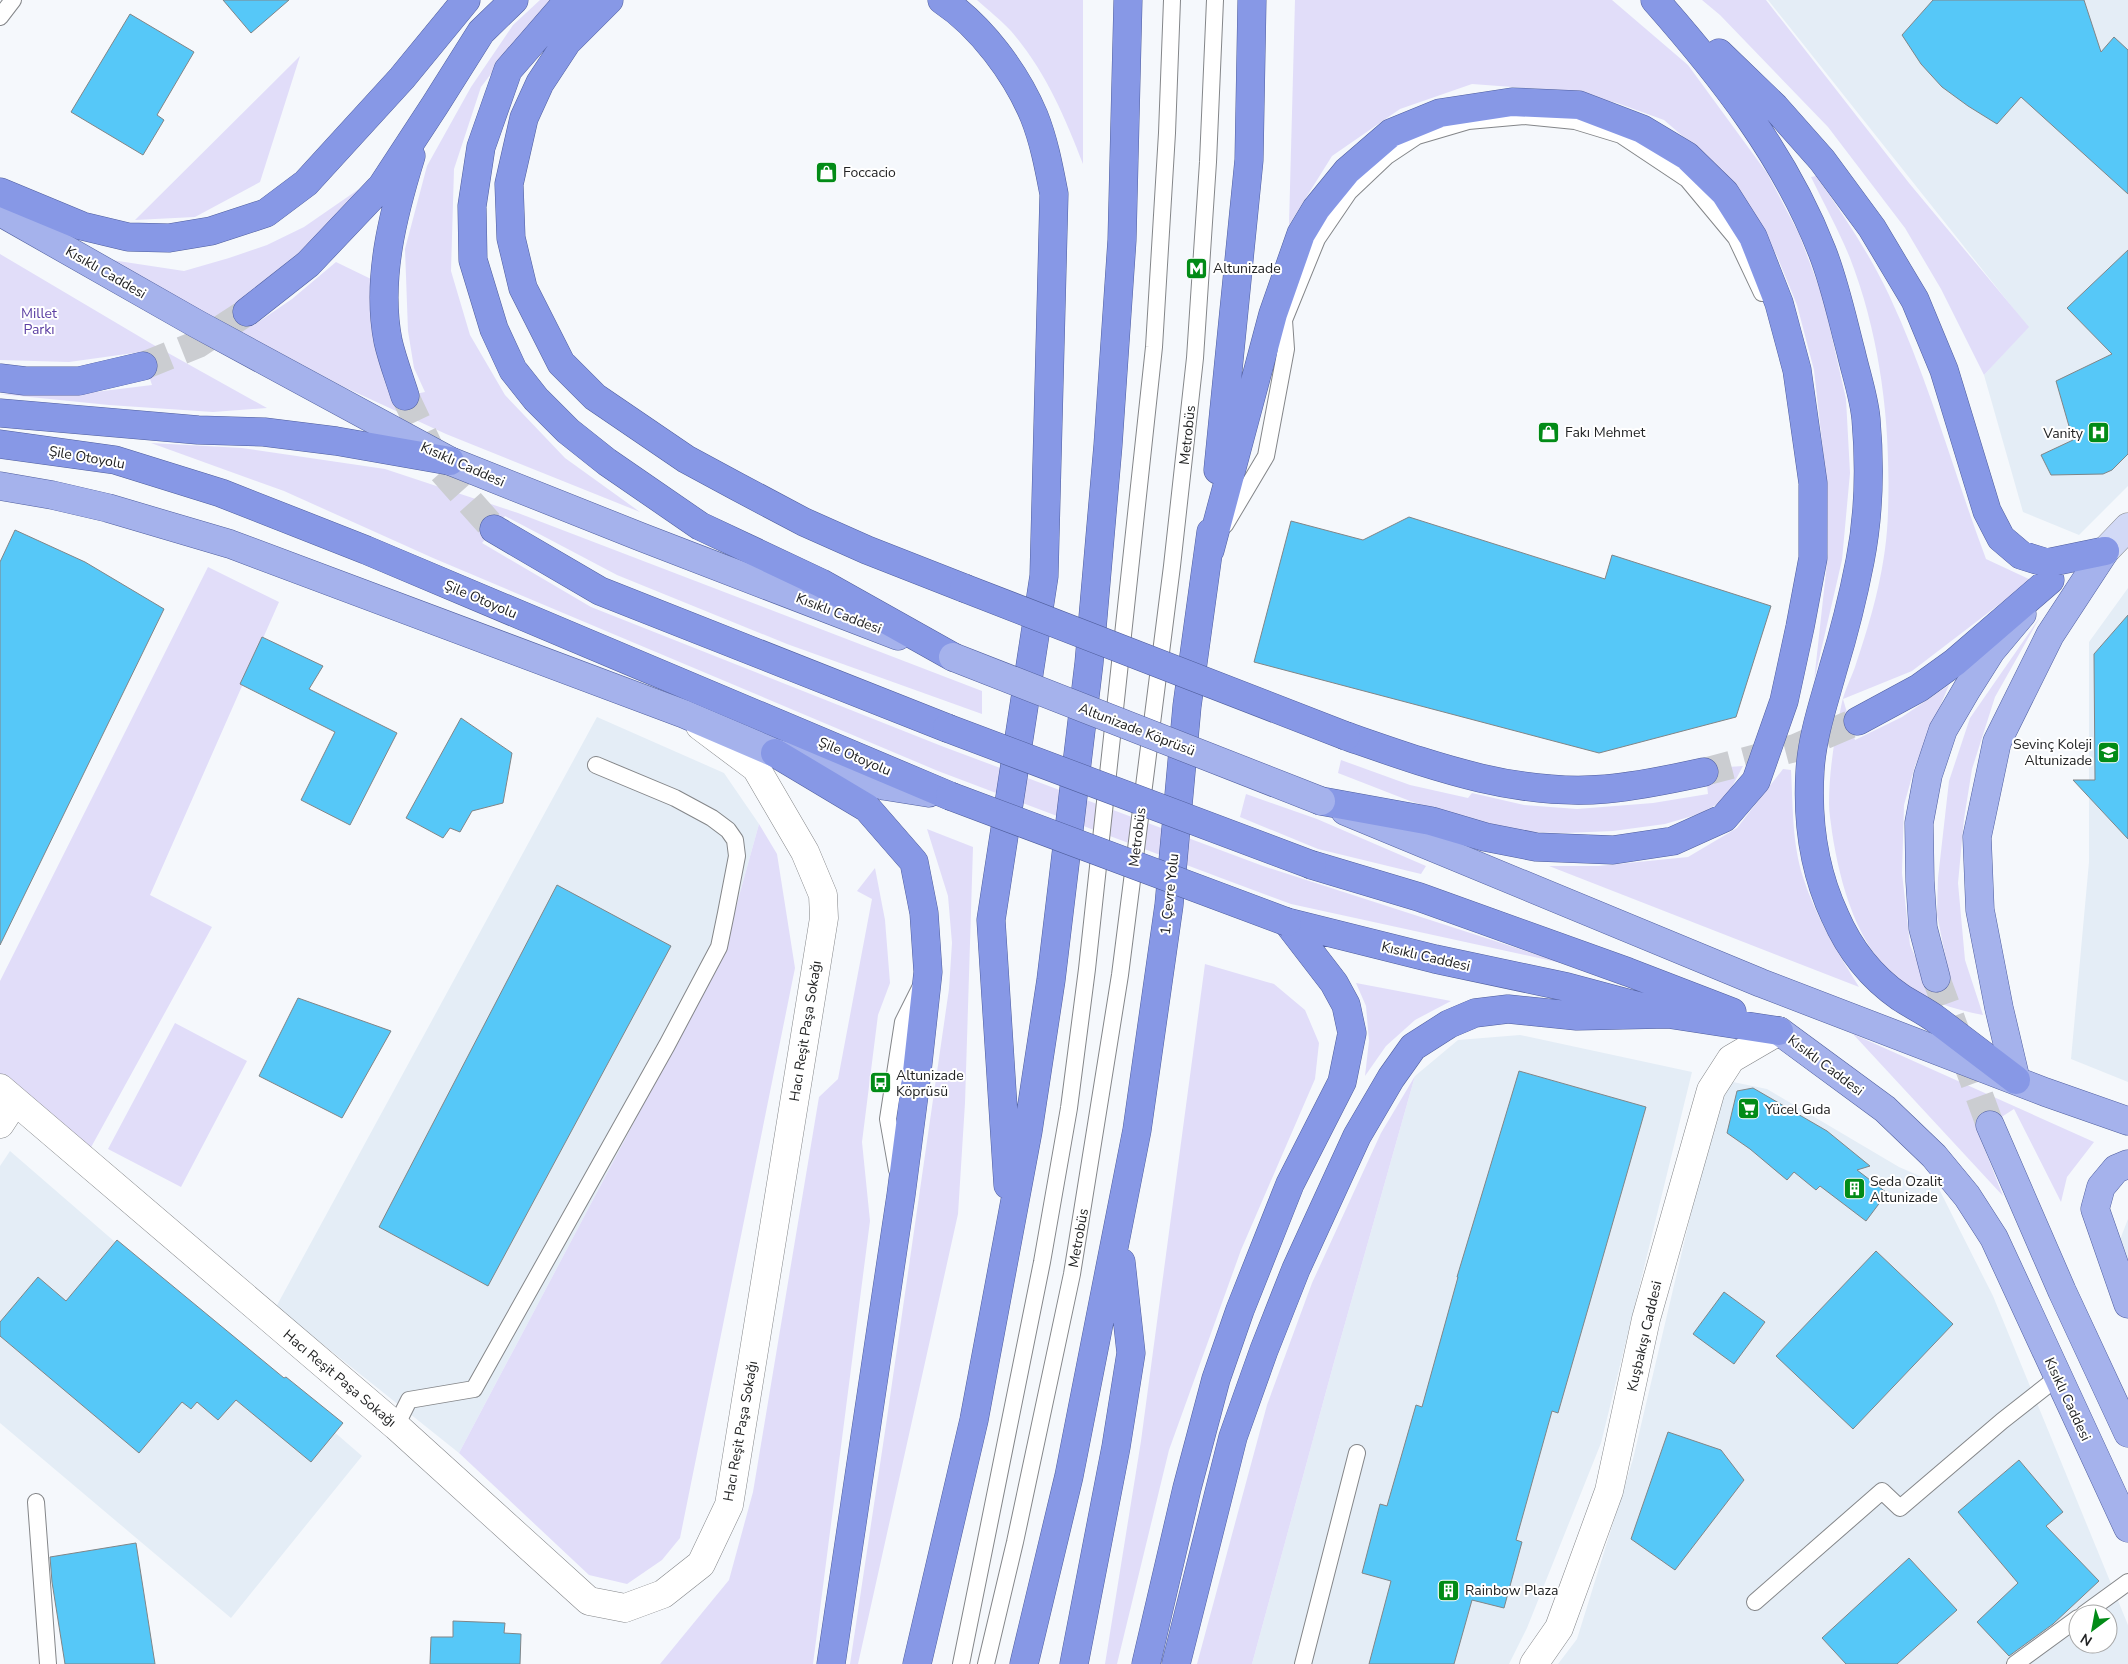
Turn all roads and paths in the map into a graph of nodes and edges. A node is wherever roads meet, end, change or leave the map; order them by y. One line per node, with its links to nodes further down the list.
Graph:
1 (13, 0): 12 (lane)
2 (466, 0): 14 (highway)
3 (514, 0): 13 (highway)
4 (575, 0): 29 (highway)
5 (610, 0): 34 (highway, bridge)
6 (942, 0): 47 (highway)
7 (1128, 0): 47 (highway)
8 (1172, 0): 63 (lane)
9 (1215, 0): 64 (lane, Metrobüs)
10 (1252, 0): 26 (highway)
11 (1656, 0): 27 (highway); 41 (highway)
12 (0, 17)
13 (435, 105): 16 (highway); 19 (highway)
14 (0, 192)
15 (0, 212): 22 (main road, Kısıklı Caddesi)
16 (247, 312)
17 (143, 366): 18 (highway)
18 (0, 378)
19 (405, 396)
20 (0, 413): 22 (highway)
21 (0, 444): 35 (highway, Şile Otoyolu)
22 (450, 461): 29 (main road, Kısıklı Caddesi)
23 (0, 486): 30 (main road)
24 (2128, 527): 27 (main road)
25 (494, 529): 40 (highway, bridge)
26 (1210, 550): 36 (highway); 48 (highway, 1. Çevre Yolu)
27 (2105, 551): 28 (main road); 41 (main road)
28 (2050, 580): 31 (highway); 38 (main road)
29 (953, 657): 36 (main road, Altunizade Köprüsü, bridge)
30 (684, 714): 32 (main road); 51 (street, Hacı Reşit Paşa Sokağı)
31 (1858, 720)
32 (775, 753): 35 (main road); 61 (highway)
33 (596, 765): 51 (lane)
34 (1704, 772)
35 (950, 796): 37 (highway, bridge)
36 (1321, 801): 41 (main road)
37 (1287, 922): 39 (highway, Kısıklı Caddesi); 67 (highway)
38 (1936, 978)
39 (1668, 1014): 40 (highway, Kısıklı Caddesi); 68 (highway)
40 (1779, 1030): 50 (main road, Kısıklı Caddesi); 70 (street, Kuşbakışı Caddesi)
41 (2016, 1080): 43 (main road)
42 (8, 1095): 44 (street); 51 (street, Hacı Reşit Paşa Sokağı)
43 (2128, 1120)
44 (0, 1124)
45 (1990, 1125): 52 (main road)
46 (2128, 1164): 49 (main road)
47 (1010, 1226): 62 (highway)
48 (1118, 1236): 65 (highway, 1. Çevre Yolu); 66 (highway)
49 (2128, 1304)
50 (2058, 1377): 55 (main road, Kısıklı Caddesi); 57 (lane)
51 (396, 1426)
52 (2128, 1433)
53 (1357, 1453): 69 (lane)
54 (36, 1502): 60 (lane)
55 (2128, 1528)
56 (2128, 1582): 58 (lane)
57 (1755, 1602)
58 (2098, 1604)
59 (2068, 1625): 71 (lane)
60 (48, 1664)
61 (831, 1664)
62 (917, 1664)
63 (961, 1664)
64 (986, 1664)
65 (1024, 1664)
66 (1074, 1664)
67 (1146, 1664)
68 (1176, 1664)
69 (1303, 1664)
70 (1534, 1664)
71 (2015, 1664)

